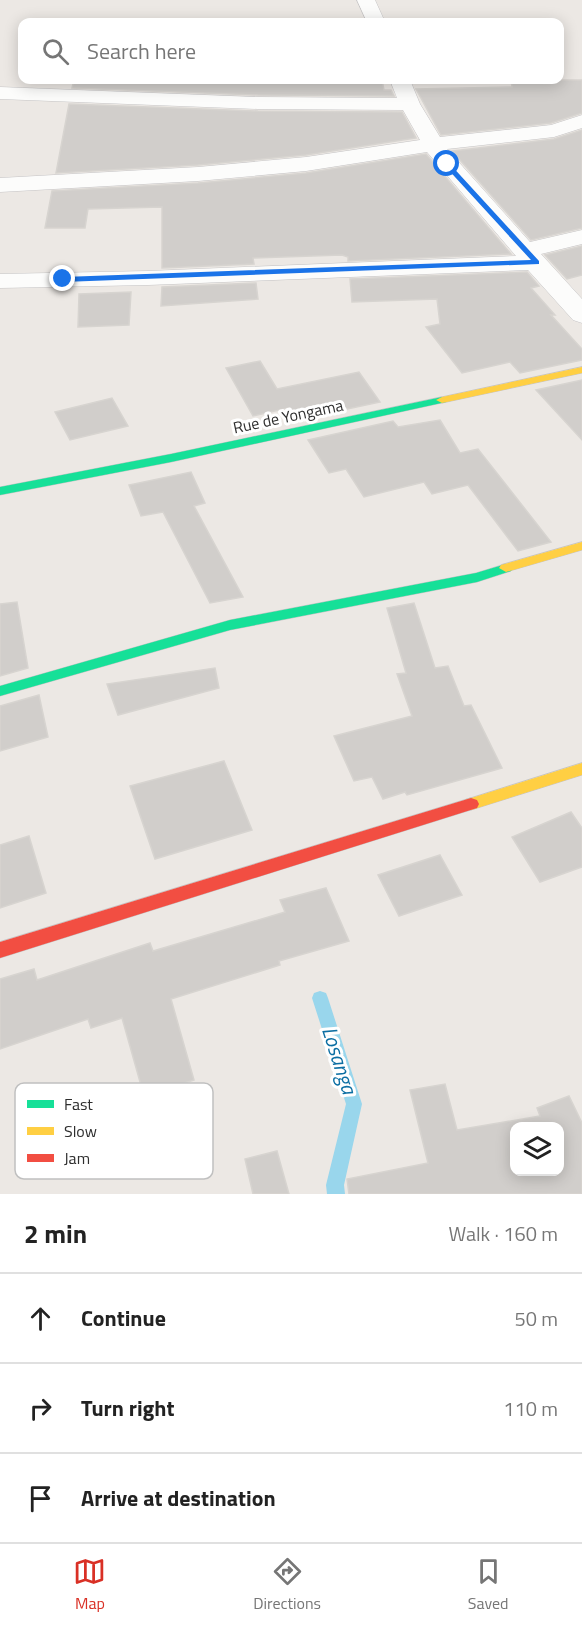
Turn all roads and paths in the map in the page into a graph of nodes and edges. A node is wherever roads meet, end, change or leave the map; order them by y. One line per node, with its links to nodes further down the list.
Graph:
1 (366, 0): 2 (street)
2 (374, 18)
3 (401, 84): 5 (street)
4 (0, 93): 5 (street)
5 (410, 104): 7 (street)
6 (582, 121): 7 (street)
7 (435, 144): 8 (street); 10 (street)
8 (0, 186)
9 (582, 237): 10 (street)
10 (531, 256): 11 (street); 12 (street)
11 (0, 281)
12 (582, 315)
13 (582, 370): 14 (street, Rue de Yongama)
14 (0, 491)
15 (582, 546): 16 (street)
16 (0, 691)
17 (582, 769): 18 (street)
18 (0, 950)

